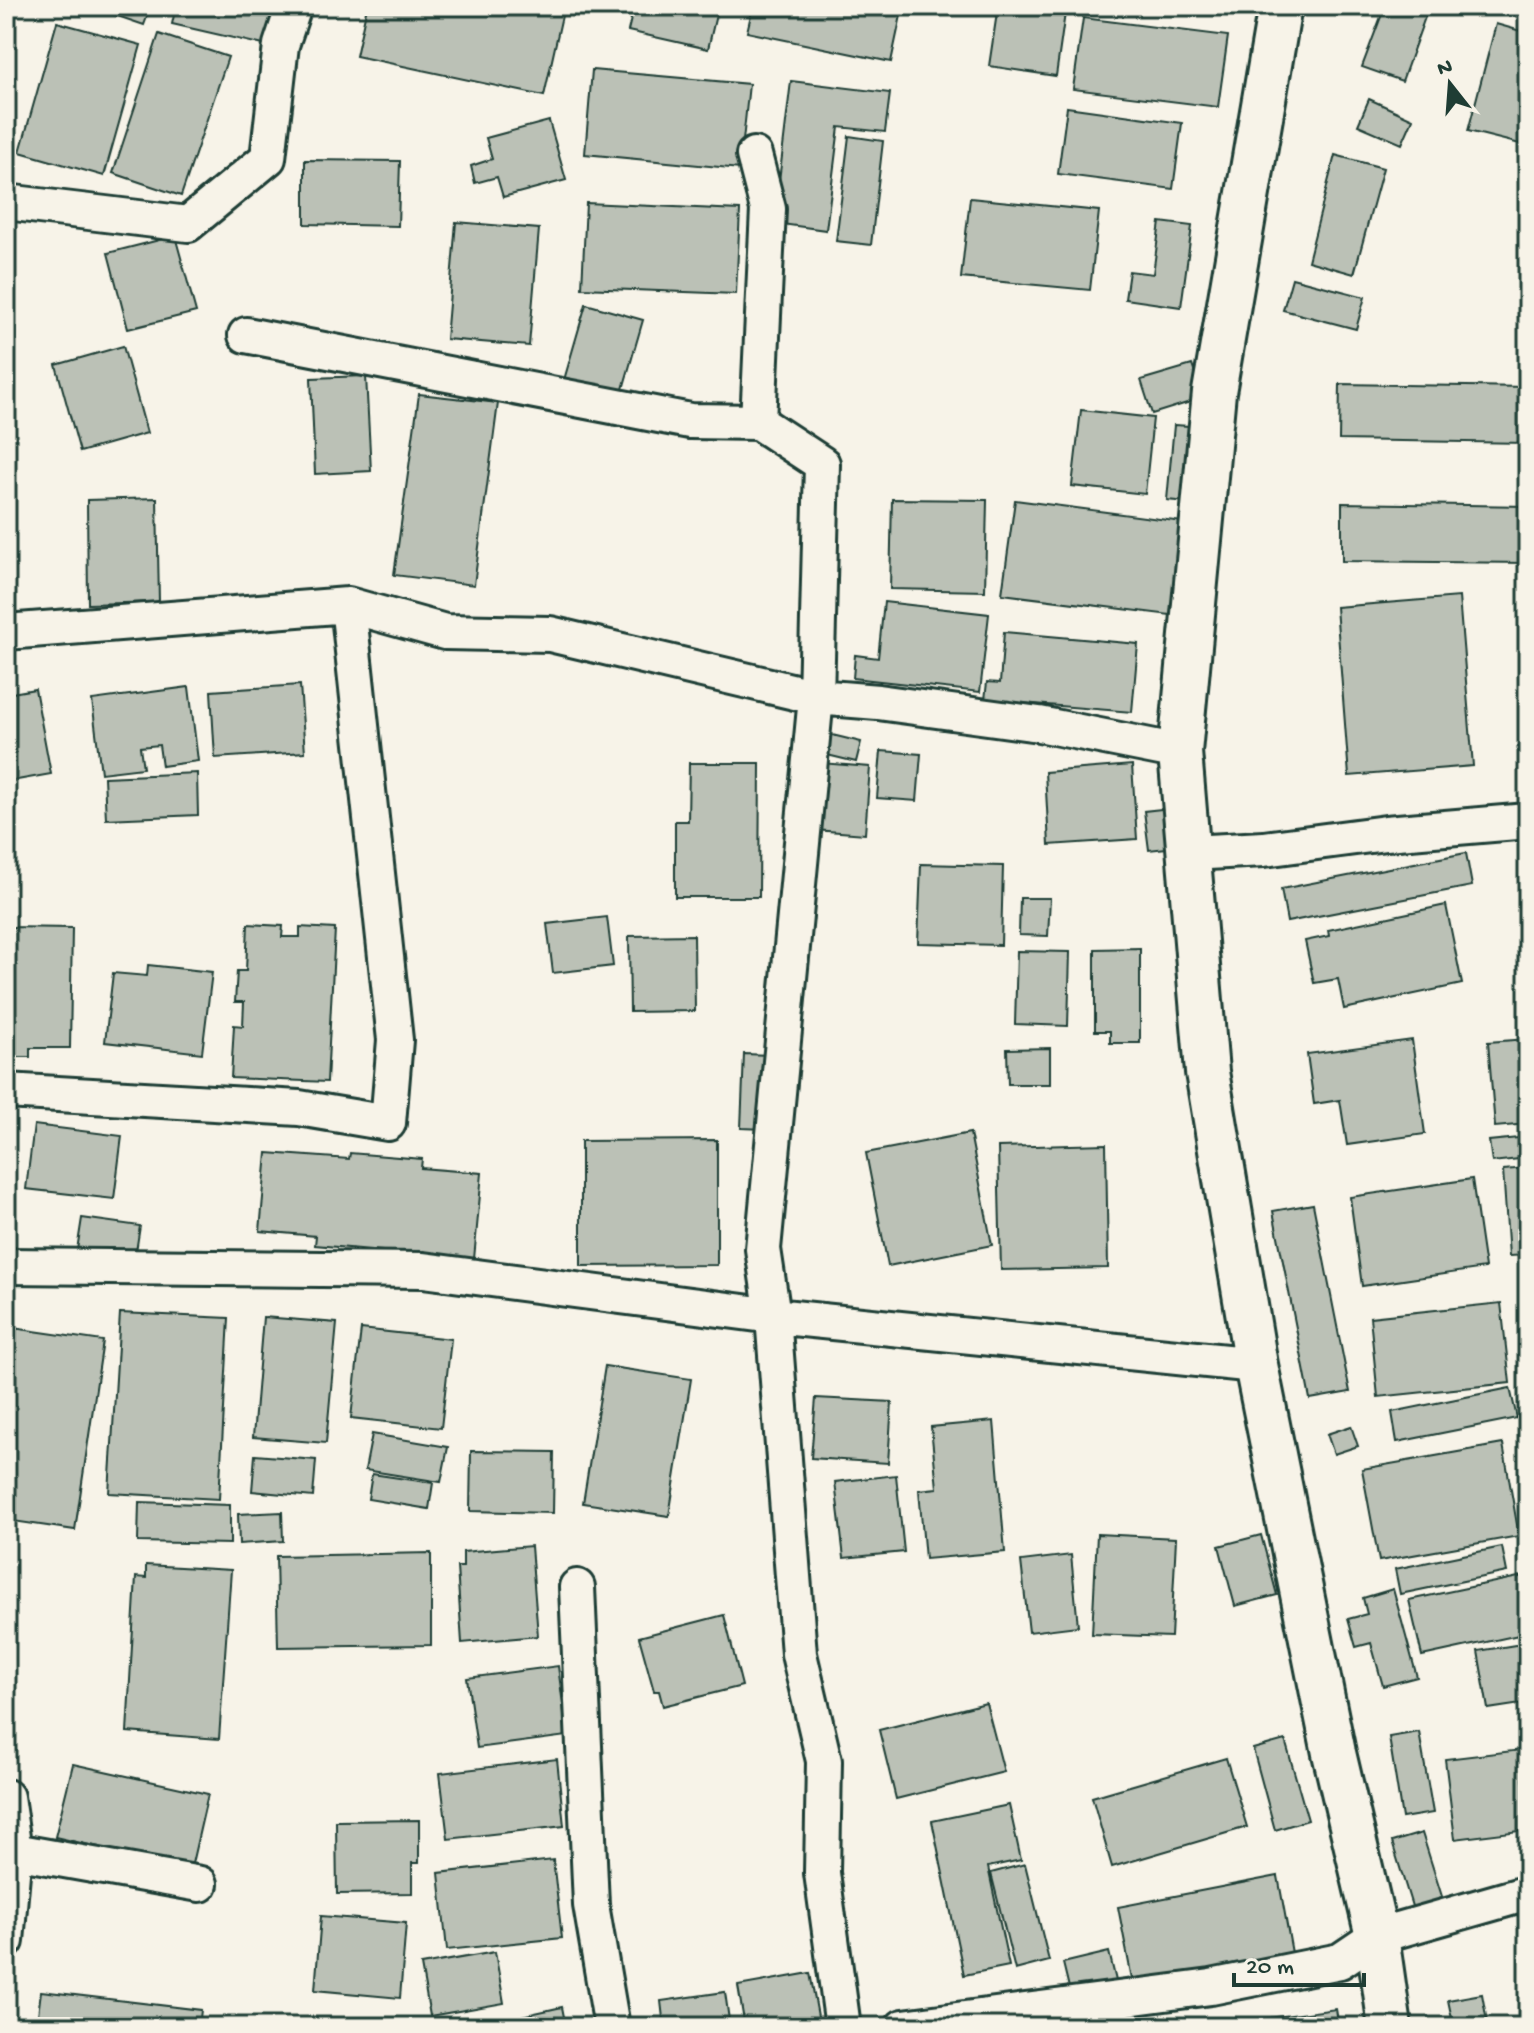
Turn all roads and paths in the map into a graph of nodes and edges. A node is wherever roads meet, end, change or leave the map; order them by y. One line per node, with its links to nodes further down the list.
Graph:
1 (294, 6): 4 (street)
2 (1280, 6): 10 (street)
3 (754, 155): 6 (street)
4 (6, 202)
5 (246, 335): 6 (street)
6 (758, 422): 9 (street)
7 (348, 605): 8 (street); 9 (street); 13 (street)
8 (6, 632)
9 (816, 697): 10 (street); 15 (street)
10 (1180, 752): 12 (street)
11 (1528, 821): 12 (street)
12 (1189, 853): 16 (street)
13 (6, 1091)
14 (6, 1266): 15 (street)
15 (773, 1316): 16 (street); 25 (street)
16 (1256, 1365): 22 (street)
17 (577, 1587): 24 (street)
18 (6, 1797): 19 (street)
19 (14, 1851): 20 (street); 23 (street)
20 (200, 1884)
21 (1528, 1893): 22 (street)
22 (1377, 1936): 26 (street); 27 (street)
23 (6, 1941)
24 (612, 2027)
25 (843, 2027)
26 (903, 2027)
27 (1390, 2027)

